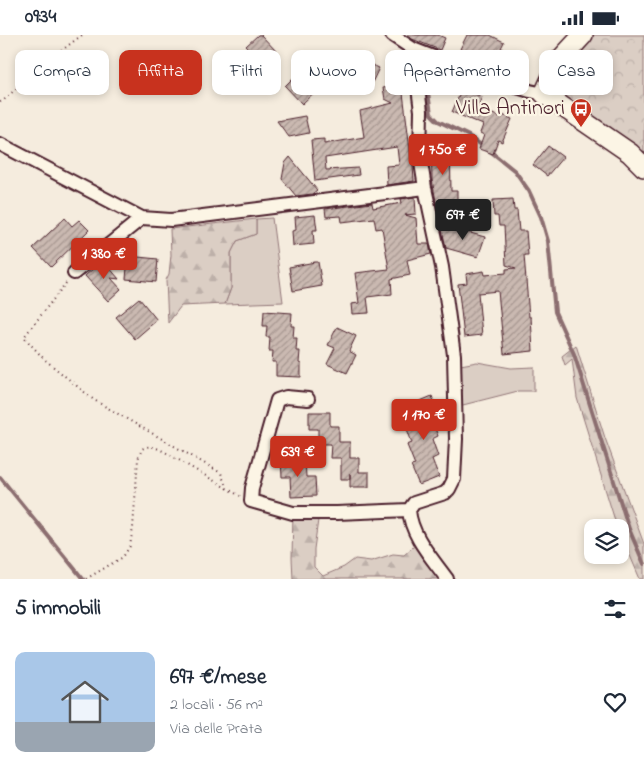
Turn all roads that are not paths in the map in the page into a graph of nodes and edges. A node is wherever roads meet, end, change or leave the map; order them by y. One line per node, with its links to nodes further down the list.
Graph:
1 (392, 35): 3 (street)
2 (583, 35): 4 (street)
3 (413, 49): 5 (street); 9 (street)
4 (569, 50)
5 (539, 93)
6 (545, 95): 8 (street)
7 (0, 144): 10 (street)
8 (644, 167)
9 (425, 187): 10 (street); 13 (street)
10 (142, 218): 11 (street)
11 (74, 273)
12 (308, 399): 13 (street)
13 (409, 509): 14 (street)
14 (447, 579)

